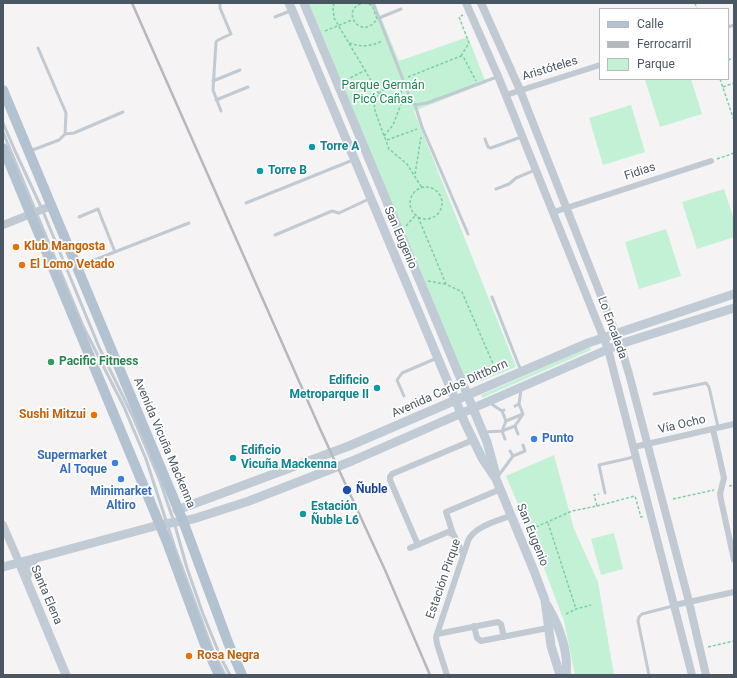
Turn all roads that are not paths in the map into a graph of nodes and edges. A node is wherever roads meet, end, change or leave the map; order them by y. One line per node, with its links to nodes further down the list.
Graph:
1 (220, 3): 16 (lane)
2 (304, 3): 12 (main road, San Eugenio)
3 (373, 3): 9 (lane)
4 (466, 3): 15 (street, Lo Encalada)
5 (481, 3): 20 (street, Lo Encalada)
6 (291, 6): 8 (lane); 14 (main road, San Eugenio)
7 (401, 9): 9 (lane)
8 (275, 17)
9 (379, 18): 24 (lane)
10 (38, 48): 29 (lane)
11 (599, 64): 20 (street, Aristóteles)
12 (331, 68): 14 (main road); 18 (main road, San Eugenio)
13 (240, 70): 16 (lane)
14 (319, 74): 21 (main road, San Eugenio)
15 (498, 76): 22 (street, Lo Encalada); 24 (lane)
16 (213, 81): 23 (lane)
17 (248, 87): 23 (lane)
18 (340, 89): 21 (main road); 64 (main road, San Eugenio)
19 (3, 90): 33 (main road, Avenida Vicuña Mackenna)
20 (520, 90): 22 (street, Aristóteles); 40 (street, Lo Encalada)
21 (328, 95): 34 (main road, San Eugenio)
22 (506, 95): 30 (street, Lo Encalada)
23 (216, 100): 25 (lane)
24 (415, 105): 46 (lane)
25 (221, 111)
26 (123, 112): 29 (lane)
27 (3, 123): 41 (lane)
28 (3, 132): 41 (lane)
29 (65, 134): 33 (lane)
30 (523, 137): 31 (lane); 36 (street, Lo Encalada)
31 (485, 139)
32 (3, 148): 41 (main road, Avenida Vicuña Mackenna)
33 (28, 152): 41 (main road, Avenida Vicuña Mackenna)
34 (354, 159): 38 (main road, San Eugenio); 39 (lane)
35 (711, 161): 40 (street, Fidias)
36 (536, 170): 37 (lane); 42 (street, Lo Encalada)
37 (496, 189)
38 (371, 199): 47 (lane); 59 (main road, San Eugenio)
39 (246, 203)
40 (567, 208): 42 (street, Fidias); 52 (street, Lo Encalada)
41 (40, 210): 45 (street); 49 (main road, Avenida Vicuña Mackenna); 92 (lane); 94 (main road, Avenida Vicuña Mackenna)
42 (554, 212): 53 (street, Lo Encalada)
43 (79, 216): 48 (lane)
44 (189, 222): 48 (lane)
45 (3, 225)
46 (468, 234)
47 (275, 235)
48 (115, 252): 49 (lane)
49 (76, 267): 92 (main road, Avenida Vicuña Mackenna)
50 (734, 294): 55 (main road, Avenida Carlos Dittborn)
51 (492, 297): 60 (lane)
52 (604, 302): 53 (street); 55 (street, Lo Encalada)
53 (591, 307): 56 (street, Lo Encalada)
54 (734, 308): 57 (main road)
55 (616, 332): 56 (main road, Avenida Carlos Dittborn); 57 (street, Lo Encalada)
56 (603, 337): 58 (street, Lo Encalada); 60 (main road, Avenida Carlos Dittborn)
57 (620, 344): 58 (main road); 61 (street, Lo Encalada)
58 (608, 349): 62 (street, Lo Encalada); 63 (main road)
59 (438, 357): 66 (lane); 67 (main road, San Eugenio)
60 (522, 371): 64 (main road, Avenida Carlos Dittborn)
61 (629, 374): 62 (street); 83 (street, Lo Encalada)
62 (616, 378): 85 (street, Lo Encalada)
63 (521, 387): 68 (main road); 69 (lane)
64 (467, 394): 67 (main road, Avenida Carlos Dittborn); 71 (main road, San Eugenio)
65 (654, 394): 77 (lane)
66 (404, 396)
67 (456, 399): 72 (main road, San Eugenio); 92 (main road, Avenida Carlos Dittborn)
68 (488, 402): 71 (main road); 74 (lane)
69 (519, 404): 70 (lane); 73 (lane)
70 (515, 406)
71 (473, 408): 72 (main road); 79 (main road, San Eugenio)
72 (462, 413): 82 (main road, San Eugenio); 94 (main road)
73 (524, 414): 74 (lane); 76 (lane)
74 (506, 421): 78 (lane)
75 (734, 424): 77 (street, Vía Ocho)
76 (514, 426): 78 (lane); 80 (lane)
77 (715, 428): 83 (street, Vía Ocho); 101 (street)
78 (502, 431): 79 (lane); 81 (lane)
79 (483, 432): 89 (main road, San Eugenio)
80 (518, 434)
81 (505, 439)
82 (473, 440): 89 (main road, San Eugenio); 97 (street)
83 (647, 444): 85 (street, Vía Ocho); 107 (street, Lo Encalada)
84 (523, 445): 87 (lane)
85 (634, 447): 88 (street, Lo Encalada)
86 (510, 451): 87 (lane)
87 (512, 456): 89 (lane)
88 (636, 457): 91 (lane); 108 (street, Lo Encalada)
89 (496, 478): 90 (main road, San Eugenio)
90 (501, 489): 93 (main road, San Eugenio); 96 (street)
91 (605, 493)
92 (174, 510): 94 (main road, Avenida Vicuña Mackenna)
93 (512, 515): 99 (street, Estación Pirque); 106 (main road, San Eugenio)
94 (171, 523): 100 (main road); 114 (main road, Avenida Vicuña Mackenna); 115 (lane); 116 (lane); 117 (main road, Avenida Vicuña Mackenna)
95 (3, 525): 102 (street, Santa Elena)
96 (453, 534): 97 (street); 99 (street)
97 (418, 545): 98 (street)
98 (410, 548)
99 (463, 555): 111 (street, Estación Pirque)
100 (35, 558): 102 (main road); 104 (main road)
101 (734, 560)
102 (19, 562): 103 (main road); 104 (main road, Santa Elena)
103 (3, 567)
104 (26, 579): 113 (main road, Santa Elena)
105 (734, 592): 107 (street)
106 (545, 600): 110 (main road, San Eugenio); 120 (main road, San Eugenio)
107 (689, 602): 108 (street); 123 (street, Lo Encalada)
108 (675, 605): 121 (lane); 122 (street, Lo Encalada)
109 (474, 626): 111 (street); 112 (street); 112 (street)
110 (548, 628): 112 (street); 119 (main road, San Eugenio)
111 (437, 634): 118 (street, Estación Pirque)
112 (504, 637)
113 (66, 675)
114 (219, 675)
115 (225, 675)
116 (230, 675)
117 (242, 675)
118 (447, 675)
119 (560, 675)
120 (566, 675)
121 (649, 675)
122 (692, 675)
123 (706, 675)

